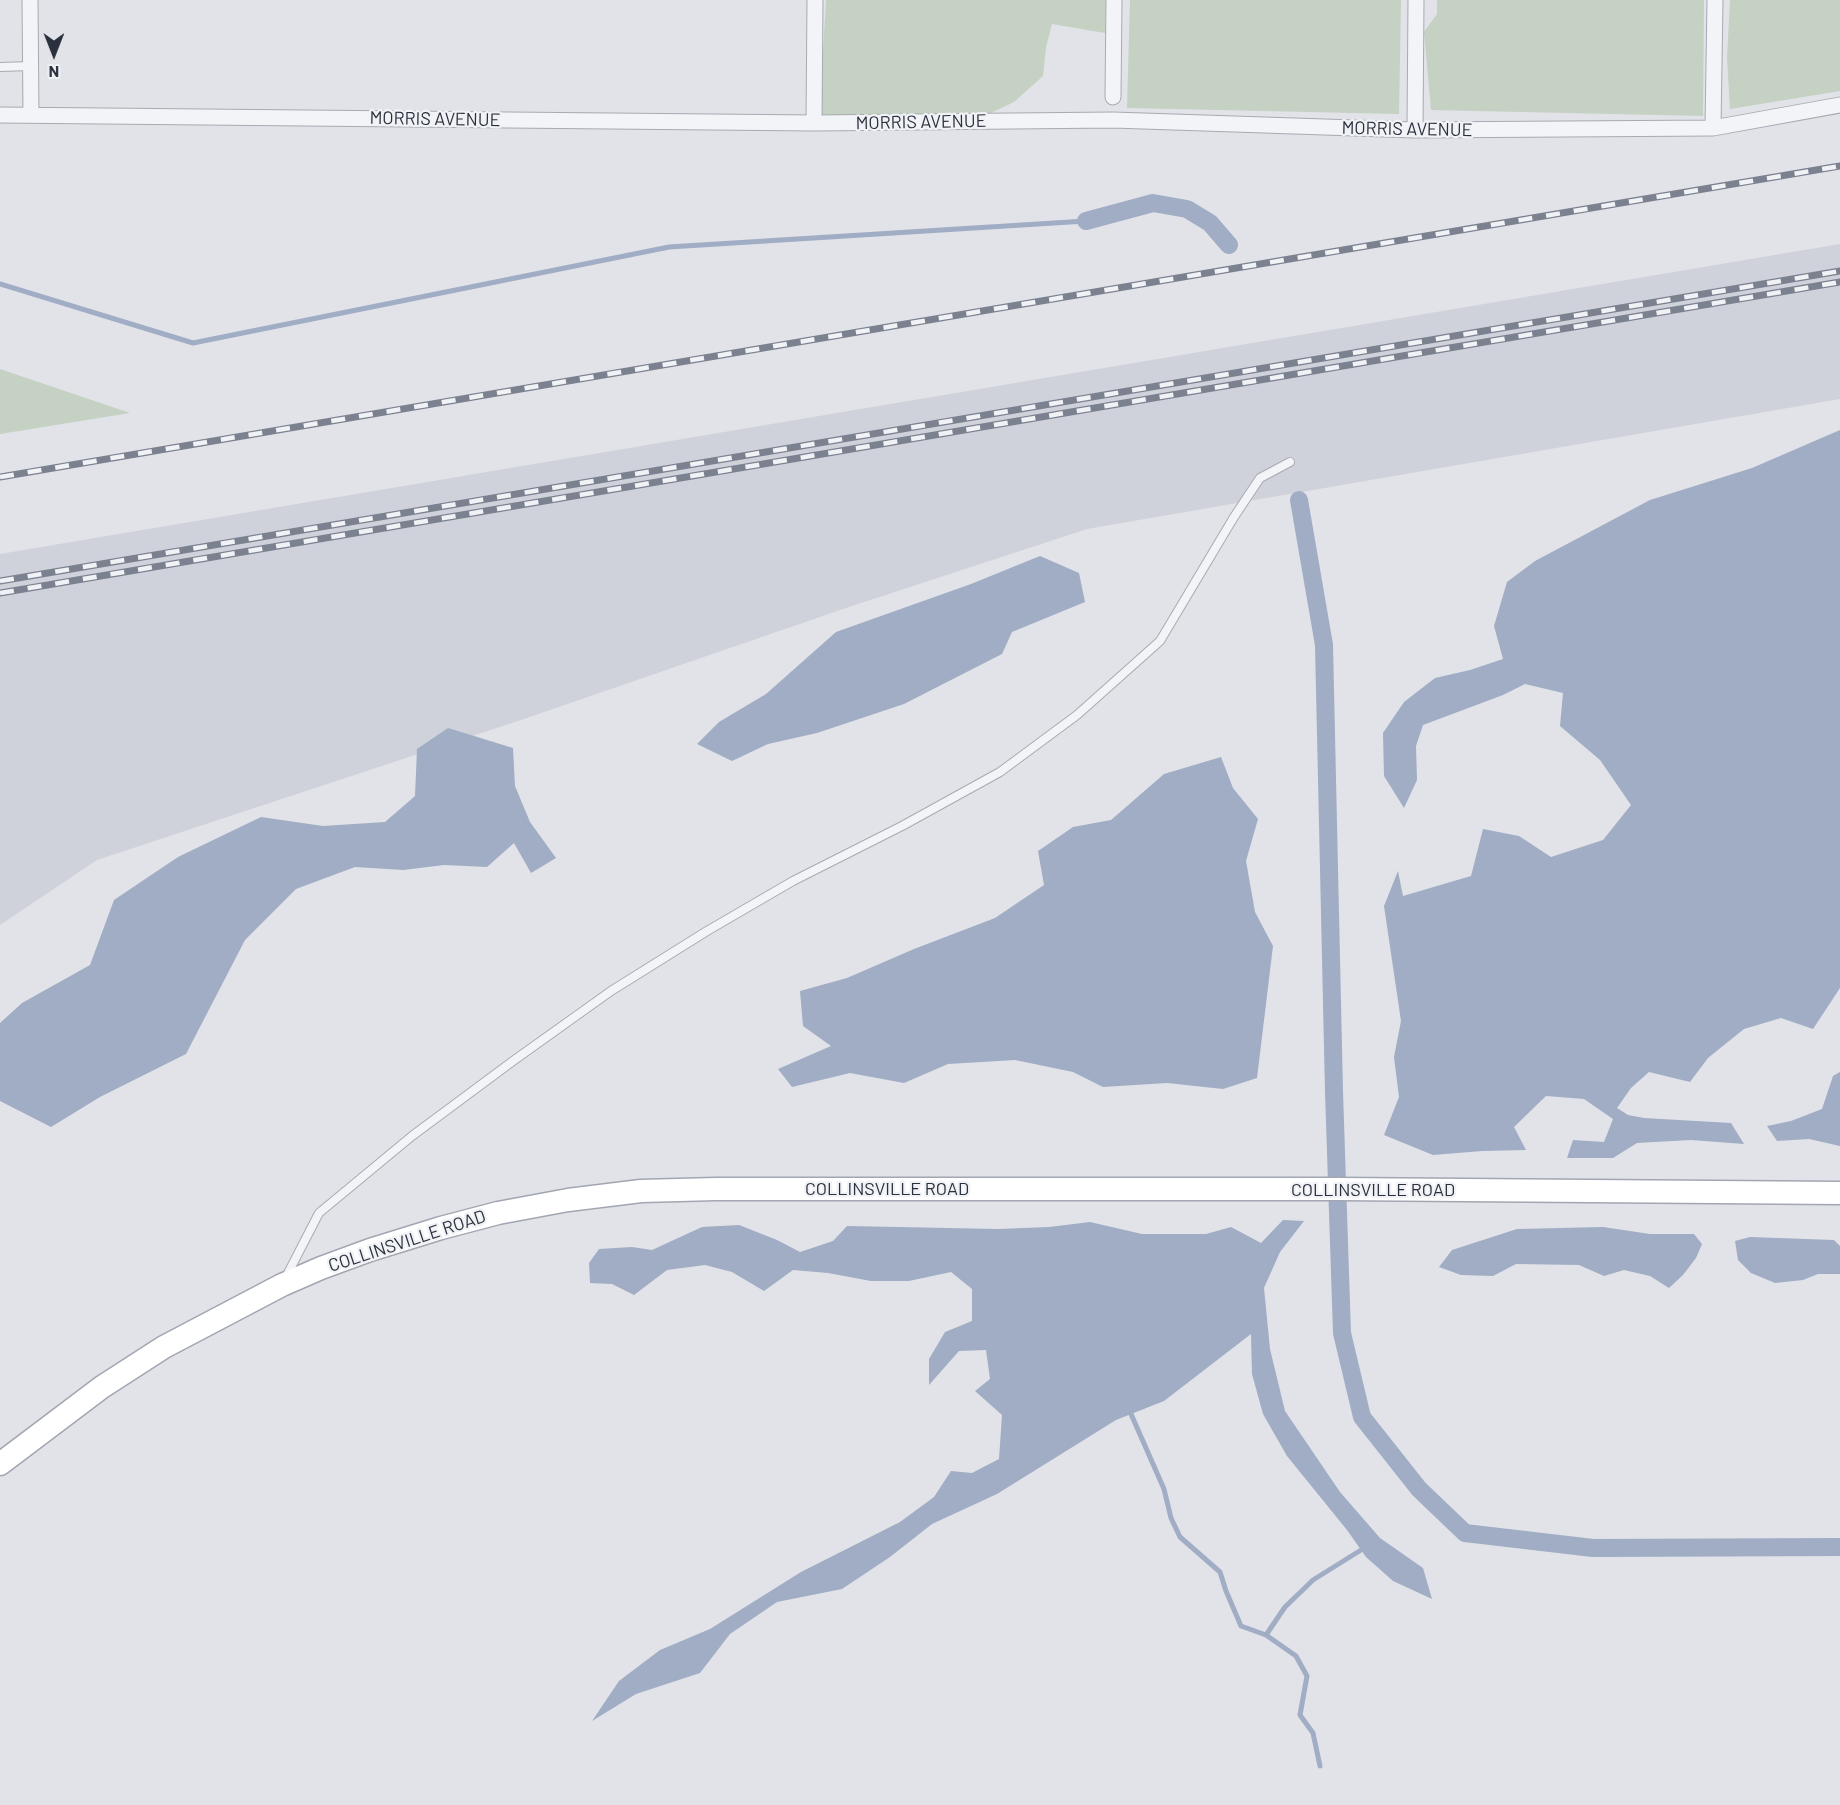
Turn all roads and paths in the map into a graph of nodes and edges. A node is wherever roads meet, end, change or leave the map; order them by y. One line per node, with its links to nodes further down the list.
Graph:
1 (30, 0): 6 (street)
2 (815, 0): 12 (street)
3 (1114, 0): 8 (street)
4 (1416, 0): 14 (street)
5 (1715, 0): 13 (street)
6 (30, 66): 7 (lane); 11 (street)
7 (0, 67)
8 (1113, 98)
9 (1840, 105): 13 (street, MORRIS AVENUE)
10 (0, 115): 11 (street, MORRIS AVENUE)
11 (31, 115): 12 (street, MORRIS AVENUE)
12 (814, 123): 14 (street, MORRIS AVENUE)
13 (1713, 128): 14 (street, MORRIS AVENUE)
14 (1415, 130)
15 (1290, 462): 17 (lane)
16 (1840, 1193): 17 (main road, COLLINSVILLE ROAD)
17 (282, 1285): 18 (main road, COLLINSVILLE ROAD)
18 (0, 1463)

